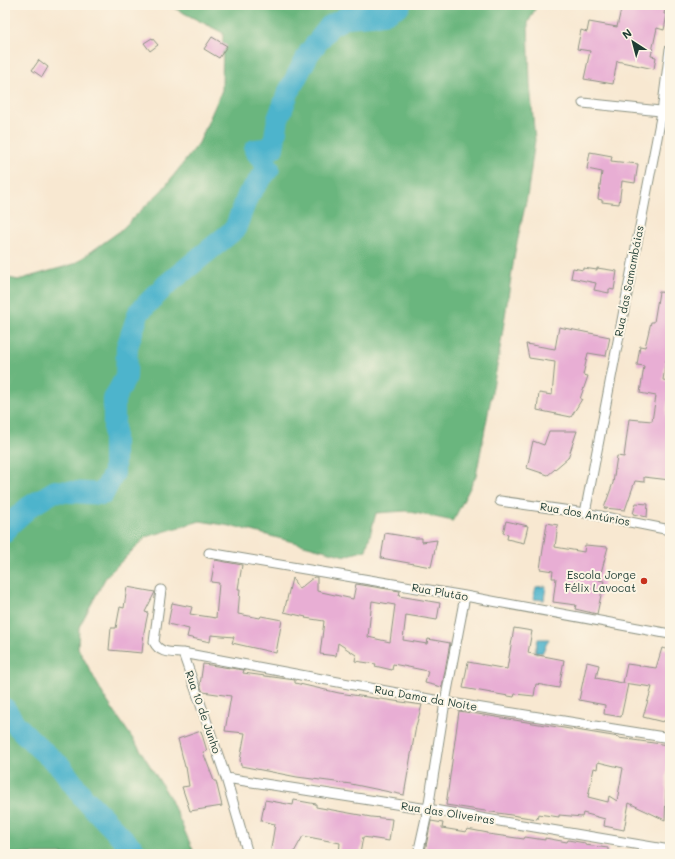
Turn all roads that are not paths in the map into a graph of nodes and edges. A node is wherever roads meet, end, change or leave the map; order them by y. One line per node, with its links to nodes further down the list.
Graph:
1 (670, 49): 3 (street, Rua das Samambáias)
2 (583, 103): 3 (street)
3 (666, 112): 5 (street, Rua das Samambáias)
4 (500, 501): 5 (street, Rua dos Antúrios)
5 (585, 513): 6 (street, Rua dos Antúrios)
6 (670, 530)
7 (209, 553): 9 (street, Rua Plutão)
8 (161, 590): 11 (street)
9 (465, 596): 10 (street, Rua Plutão); 12 (street)
10 (670, 634)
11 (183, 653): 12 (street, Rua Dama da Noite); 14 (street, Rua 10 de Junho)
12 (445, 702): 13 (street, Rua Dama da Noite); 15 (street)
13 (670, 738)
14 (226, 778): 15 (street, Rua das Oliveiras); 17 (street, Rua 10 de Junho)
15 (428, 809): 16 (street, Rua das Oliveiras); 18 (street)
16 (670, 850)
17 (248, 854)
18 (418, 854)

